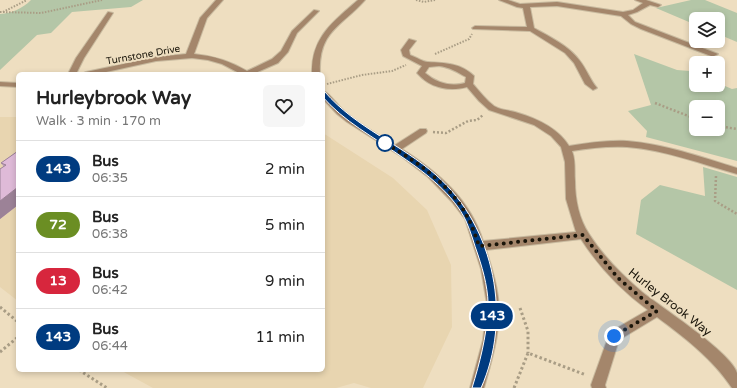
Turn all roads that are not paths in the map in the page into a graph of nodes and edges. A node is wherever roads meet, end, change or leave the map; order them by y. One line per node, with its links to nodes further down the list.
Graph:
1 (220, 0): 15 (street)
2 (362, 0): 21 (street)
3 (502, 0): 7 (street)
4 (638, 0): 5 (street)
5 (648, 3): 6 (street); 10 (street)
6 (658, 5)
7 (526, 6): 10 (street); 12 (street)
8 (316, 11): 20 (street)
9 (110, 13): 17 (street)
10 (623, 14): 14 (street)
11 (475, 28): 12 (street)
12 (531, 30): 25 (street)
13 (412, 41): 16 (street)
14 (714, 54)
15 (189, 56): 18 (street, Turnstone Drive); 19 (street, Turnstone Drive)
16 (426, 65): 23 (street); 23 (street)
17 (73, 72)
18 (96, 72)
19 (244, 72)
20 (251, 72)
21 (316, 72)
22 (0, 84): 24 (street)
23 (469, 84): 29 (street)
24 (16, 85)
25 (593, 88)
26 (325, 96): 28 (street)
27 (423, 131): 28 (street)
28 (395, 149): 32 (street)
29 (568, 149): 30 (street); 31 (street, Hurley Brook Way)
30 (737, 171)
31 (583, 235): 32 (street); 33 (street, Hurley Brook Way)
32 (479, 246): 36 (street)
33 (657, 311): 34 (street); 35 (street, Hurley Brook Way)
34 (600, 384)
35 (737, 384)
36 (477, 388)

